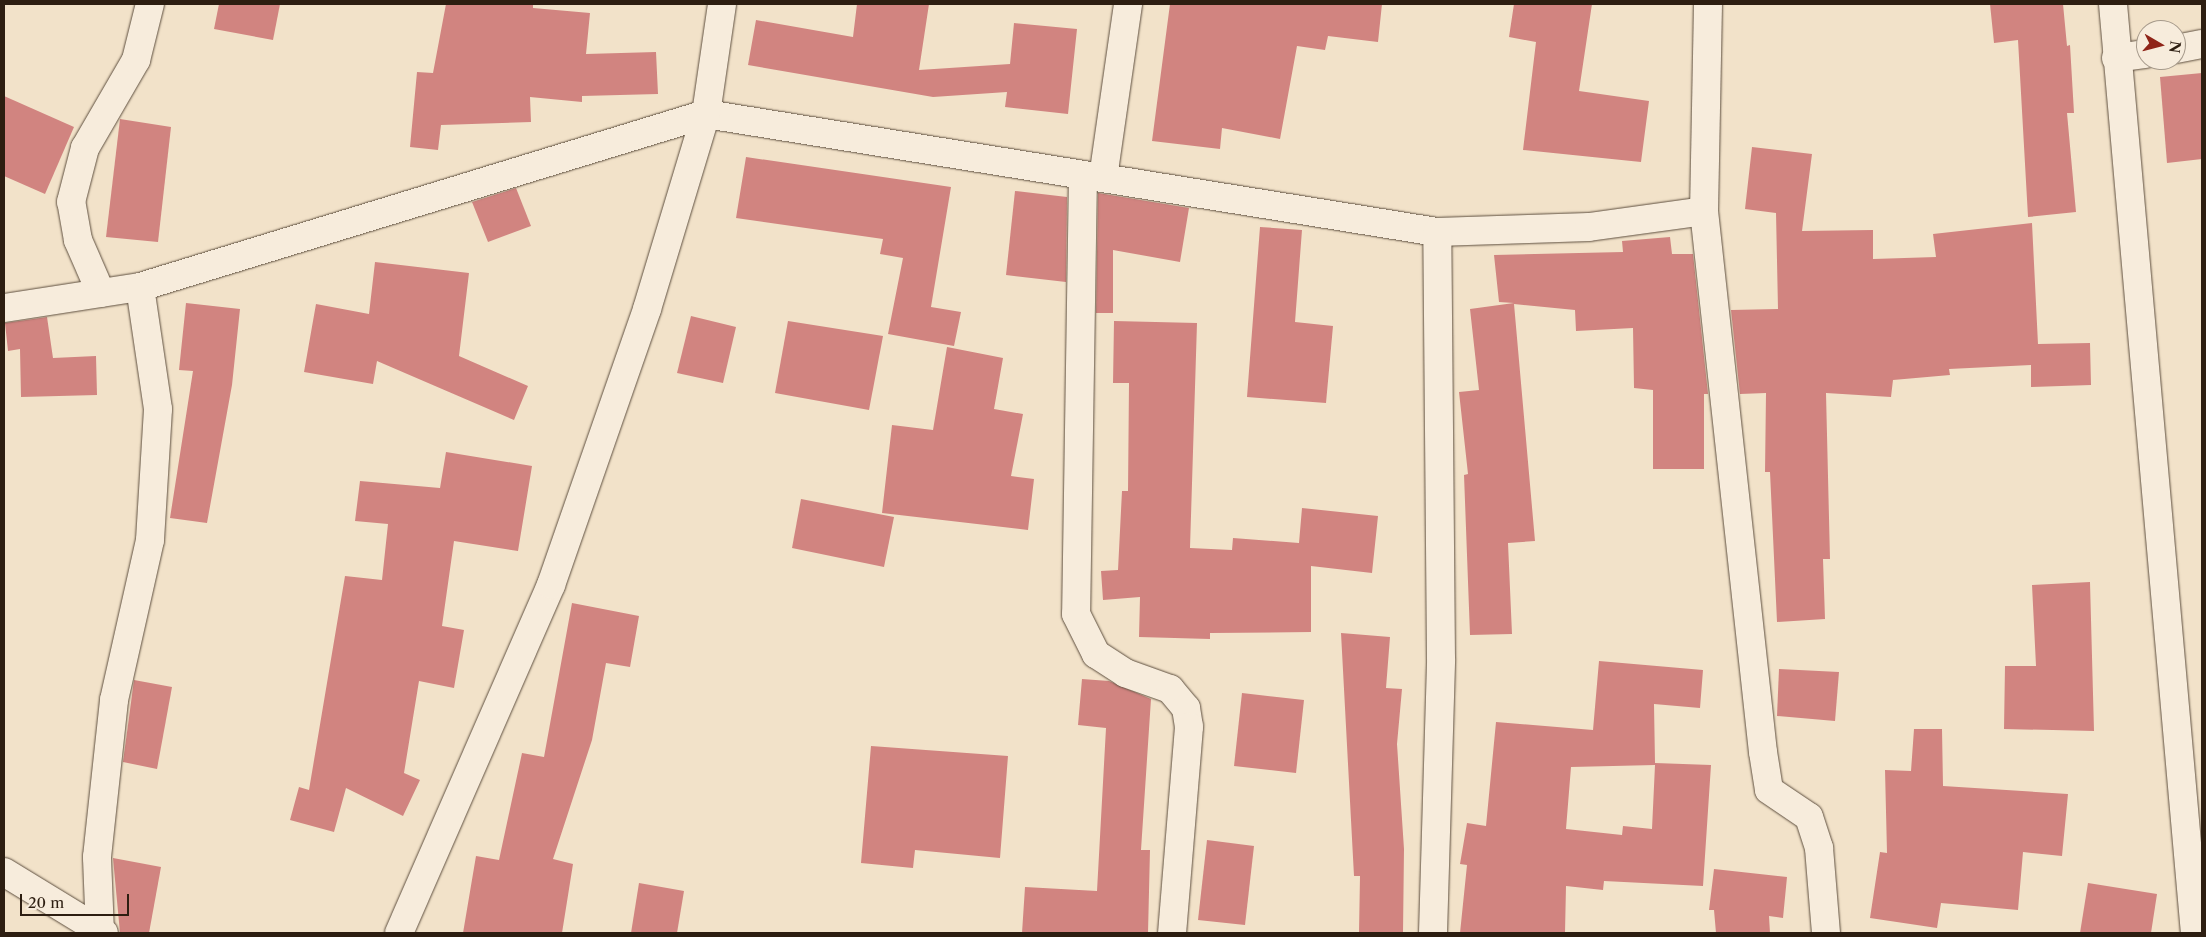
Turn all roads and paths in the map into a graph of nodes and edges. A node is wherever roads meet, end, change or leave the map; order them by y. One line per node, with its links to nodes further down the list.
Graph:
1 (150, 4): 15 (street)
2 (722, 4): 10 (street)
3 (1128, 4): 11 (street)
4 (1708, 4): 12 (street)
5 (2113, 4): 9 (street)
6 (2202, 44): 7 (street)
7 (2186, 47)
8 (2136, 55): 9 (street)
9 (2116, 58): 23 (street)
10 (706, 114): 11 (street); 14 (street); 19 (street)
11 (1093, 176): 13 (street); 20 (street)
12 (1704, 212): 13 (street); 22 (street)
13 (1437, 232): 21 (street)
14 (140, 287): 15 (street); 18 (street)
15 (101, 293): 16 (street)
16 (4, 308)
17 (4, 872): 18 (street)
18 (102, 933)
19 (399, 933)
20 (1172, 933)
21 (1433, 933)
22 (1826, 933)
23 (2195, 933)

